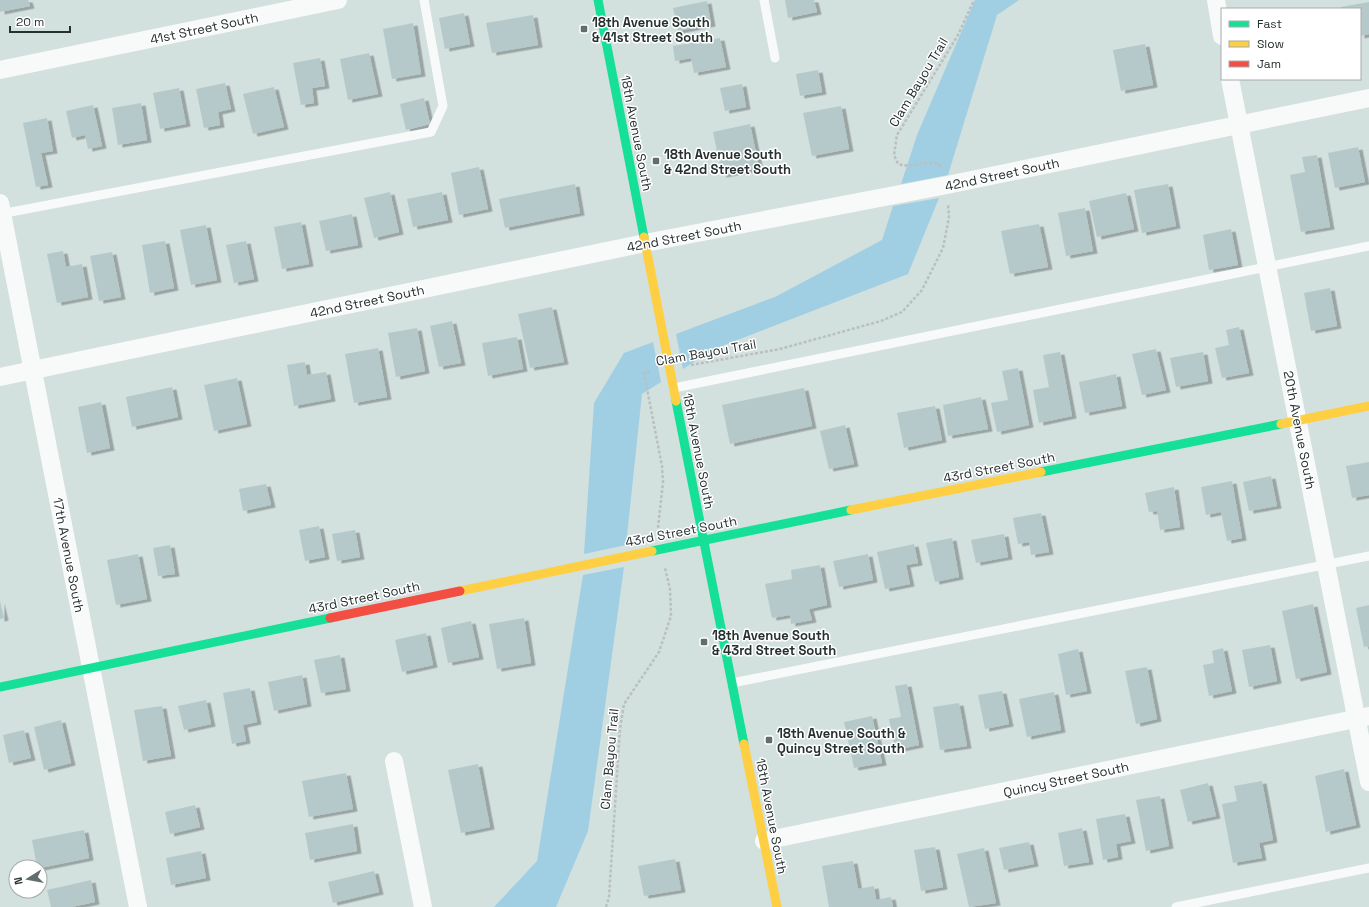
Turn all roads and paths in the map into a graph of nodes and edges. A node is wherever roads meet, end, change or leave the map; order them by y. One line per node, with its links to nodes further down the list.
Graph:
1 (338, 0): 9 (street, 41st Street South)
2 (424, 0): 14 (lane)
3 (598, 0): 15 (street, 18th Avenue South)
4 (764, 0): 8 (lane)
5 (974, 0): 13 (path, Clam Bayou Trail)
6 (1216, 0): 7 (street)
7 (1221, 30)
8 (774, 58)
9 (0, 70)
10 (1230, 80): 12 (street, 20th Avenue South)
11 (1369, 98): 12 (street, 42nd Street South)
12 (1238, 125): 13 (street, 42nd Street South); 17 (street, 20th Avenue South)
13 (947, 185): 15 (street, 42nd Street South); 18 (path, Clam Bayou Trail)
14 (1, 211): 19 (street, 17th Avenue South)
15 (645, 243): 18 (street, 18th Avenue South); 19 (street, 42nd Street South)
16 (1369, 246): 17 (lane)
17 (1267, 266): 21 (lane); 23 (street, 20th Avenue South)
18 (671, 369): 21 (street, 18th Avenue South); 25 (path, Clam Bayou Trail)
19 (34, 371): 20 (street, 42nd Street South); 28 (street, 17th Avenue South)
20 (0, 377)
21 (674, 388): 24 (street, 18th Avenue South)
22 (1369, 406): 23 (street, 43rd Street South)
23 (1299, 420): 24 (street, 43rd Street South); 27 (street, 20th Avenue South)
24 (703, 540): 25 (street, 43rd Street South); 29 (street, 18th Avenue South)
25 (660, 549): 28 (street, 43rd Street South); 38 (path, Clam Bayou Trail)
26 (1369, 556): 27 (lane)
27 (1326, 564): 29 (lane); 31 (street, 20th Avenue South)
28 (91, 668): 30 (street, 43rd Street South); 36 (street, 17th Avenue South)
29 (732, 683): 34 (street, 18th Avenue South)
30 (0, 687)
31 (1363, 717): 33 (street, 20th Avenue South); 34 (street, Quincy Street South)
32 (394, 761): 37 (street)
33 (1369, 782)
34 (764, 841): 39 (street, 18th Avenue South)
35 (1369, 868): 40 (lane)
36 (138, 907)
37 (423, 907)
38 (606, 907)
39 (777, 907)
40 (1176, 907)

